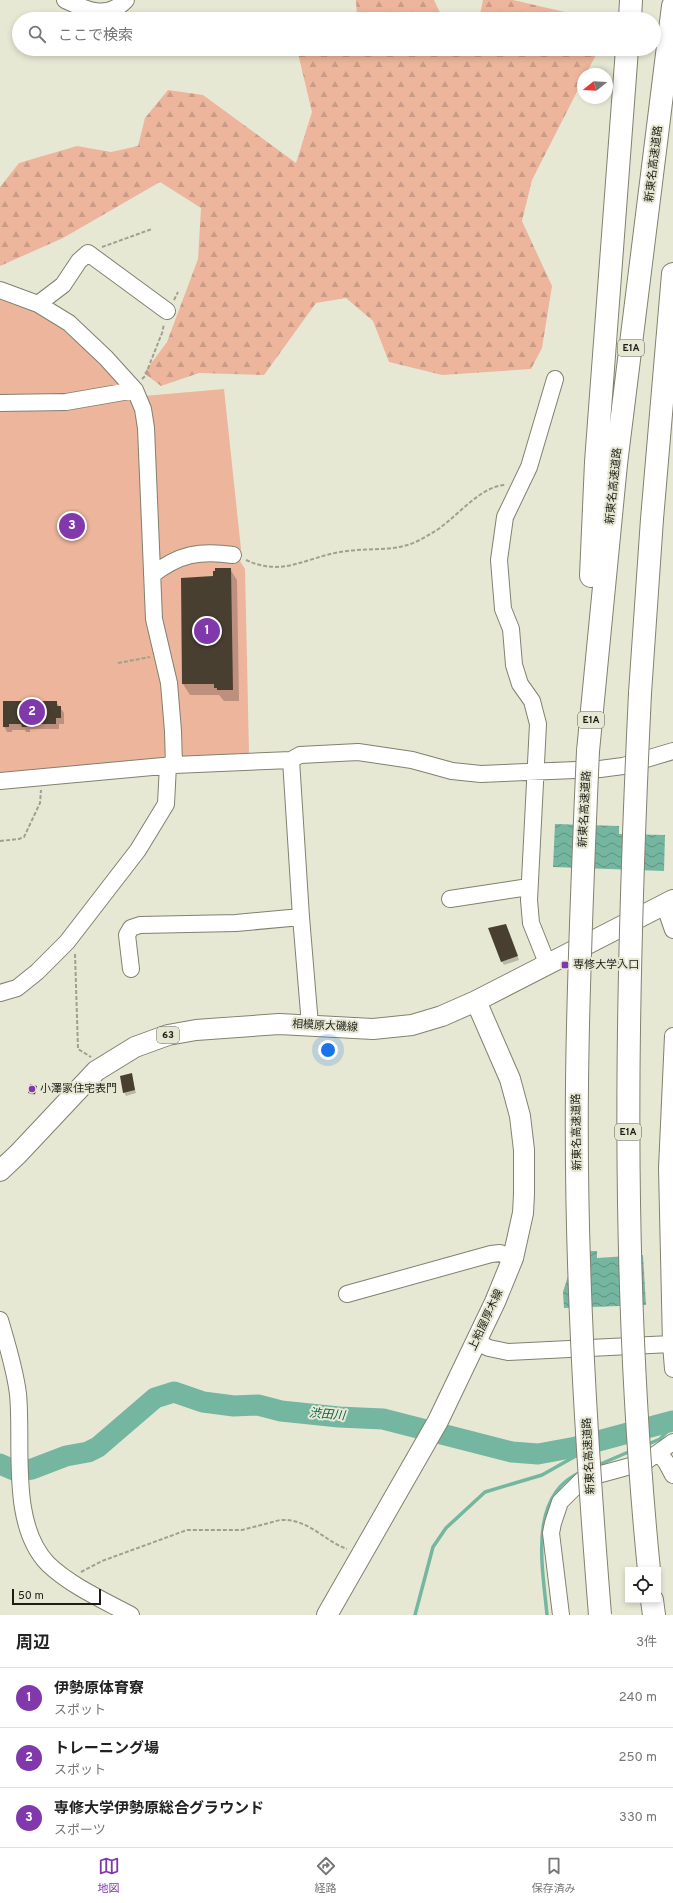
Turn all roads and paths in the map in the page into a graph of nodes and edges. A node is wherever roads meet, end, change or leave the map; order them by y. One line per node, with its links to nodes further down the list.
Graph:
1 (65, 0): 2 (street)
2 (126, 0)
3 (631, 0): 5 (highway)
4 (673, 6): 23 (highway, 新東名高速道路 / E1A)
5 (630, 12)
6 (626, 56): 23 (highway)
7 (152, 228): 8 (path)
8 (93, 256): 12 (street); 13 (street)
9 (673, 274): 24 (highway)
10 (0, 290): 12 (street)
11 (178, 292): 13 (path)
12 (38, 304): 15 (street)
13 (166, 311): 15 (path)
14 (555, 379): 18 (street)
15 (134, 388): 16 (street); 20 (street)
16 (0, 403)
17 (673, 455): 24 (highway)
18 (517, 490): 19 (path); 28 (street)
19 (234, 555): 20 (street)
20 (152, 575): 21 (street)
21 (163, 655): 22 (path); 27 (street)
22 (118, 663)
23 (592, 689): 63 (highway, 新東名高速道路, bridge)
24 (643, 693): 57 (highway, E1A, bridge)
25 (673, 752): 28 (street)
26 (291, 760): 27 (street); 28 (street); 35 (street)
27 (171, 765): 29 (street); 37 (street)
28 (535, 772): 32 (street)
29 (43, 777): 30 (street); 31 (path)
30 (0, 781)
31 (0, 841)
32 (529, 887): 33 (street); 38 (street)
33 (456, 895)
34 (668, 902): 36 (street); 38 (main road, 相模原大磯線 / 63)
35 (301, 917): 39 (street); 42 (street)
36 (673, 930)
37 (74, 933): 40 (street); 45 (path)
38 (547, 963): 41 (main road, 相模原大磯線 / 63)
39 (131, 969)
40 (0, 993)
41 (476, 1001): 42 (main road, 相模原大磯線 / 63); 47 (main road, 上粕屋厚木線)
42 (310, 1025): 45 (main road, 相模原大磯線 / 63)
43 (673, 1036): 44 (street)
44 (673, 1042): 51 (street)
45 (104, 1065): 46 (main road, 相模原大磯線 / 63)
46 (0, 1171)
47 (513, 1258): 48 (street); 50 (main road, 上粕屋厚木線)
48 (347, 1294)
49 (0, 1320): 58 (street)
50 (476, 1342): 51 (street); 56 (main road, 上粕屋厚木線)
51 (671, 1344): 52 (street)
52 (673, 1369)
53 (673, 1442): 54 (street)
54 (659, 1453): 55 (street); 62 (street)
55 (673, 1475)
56 (361, 1554): 58 (path); 61 (main road, 上粕屋厚木線)
57 (649, 1567)
58 (69, 1580): 60 (street)
59 (652, 1603): 64 (highway)
60 (131, 1615)
61 (327, 1615)
62 (561, 1615)
63 (600, 1615)
64 (654, 1615)

